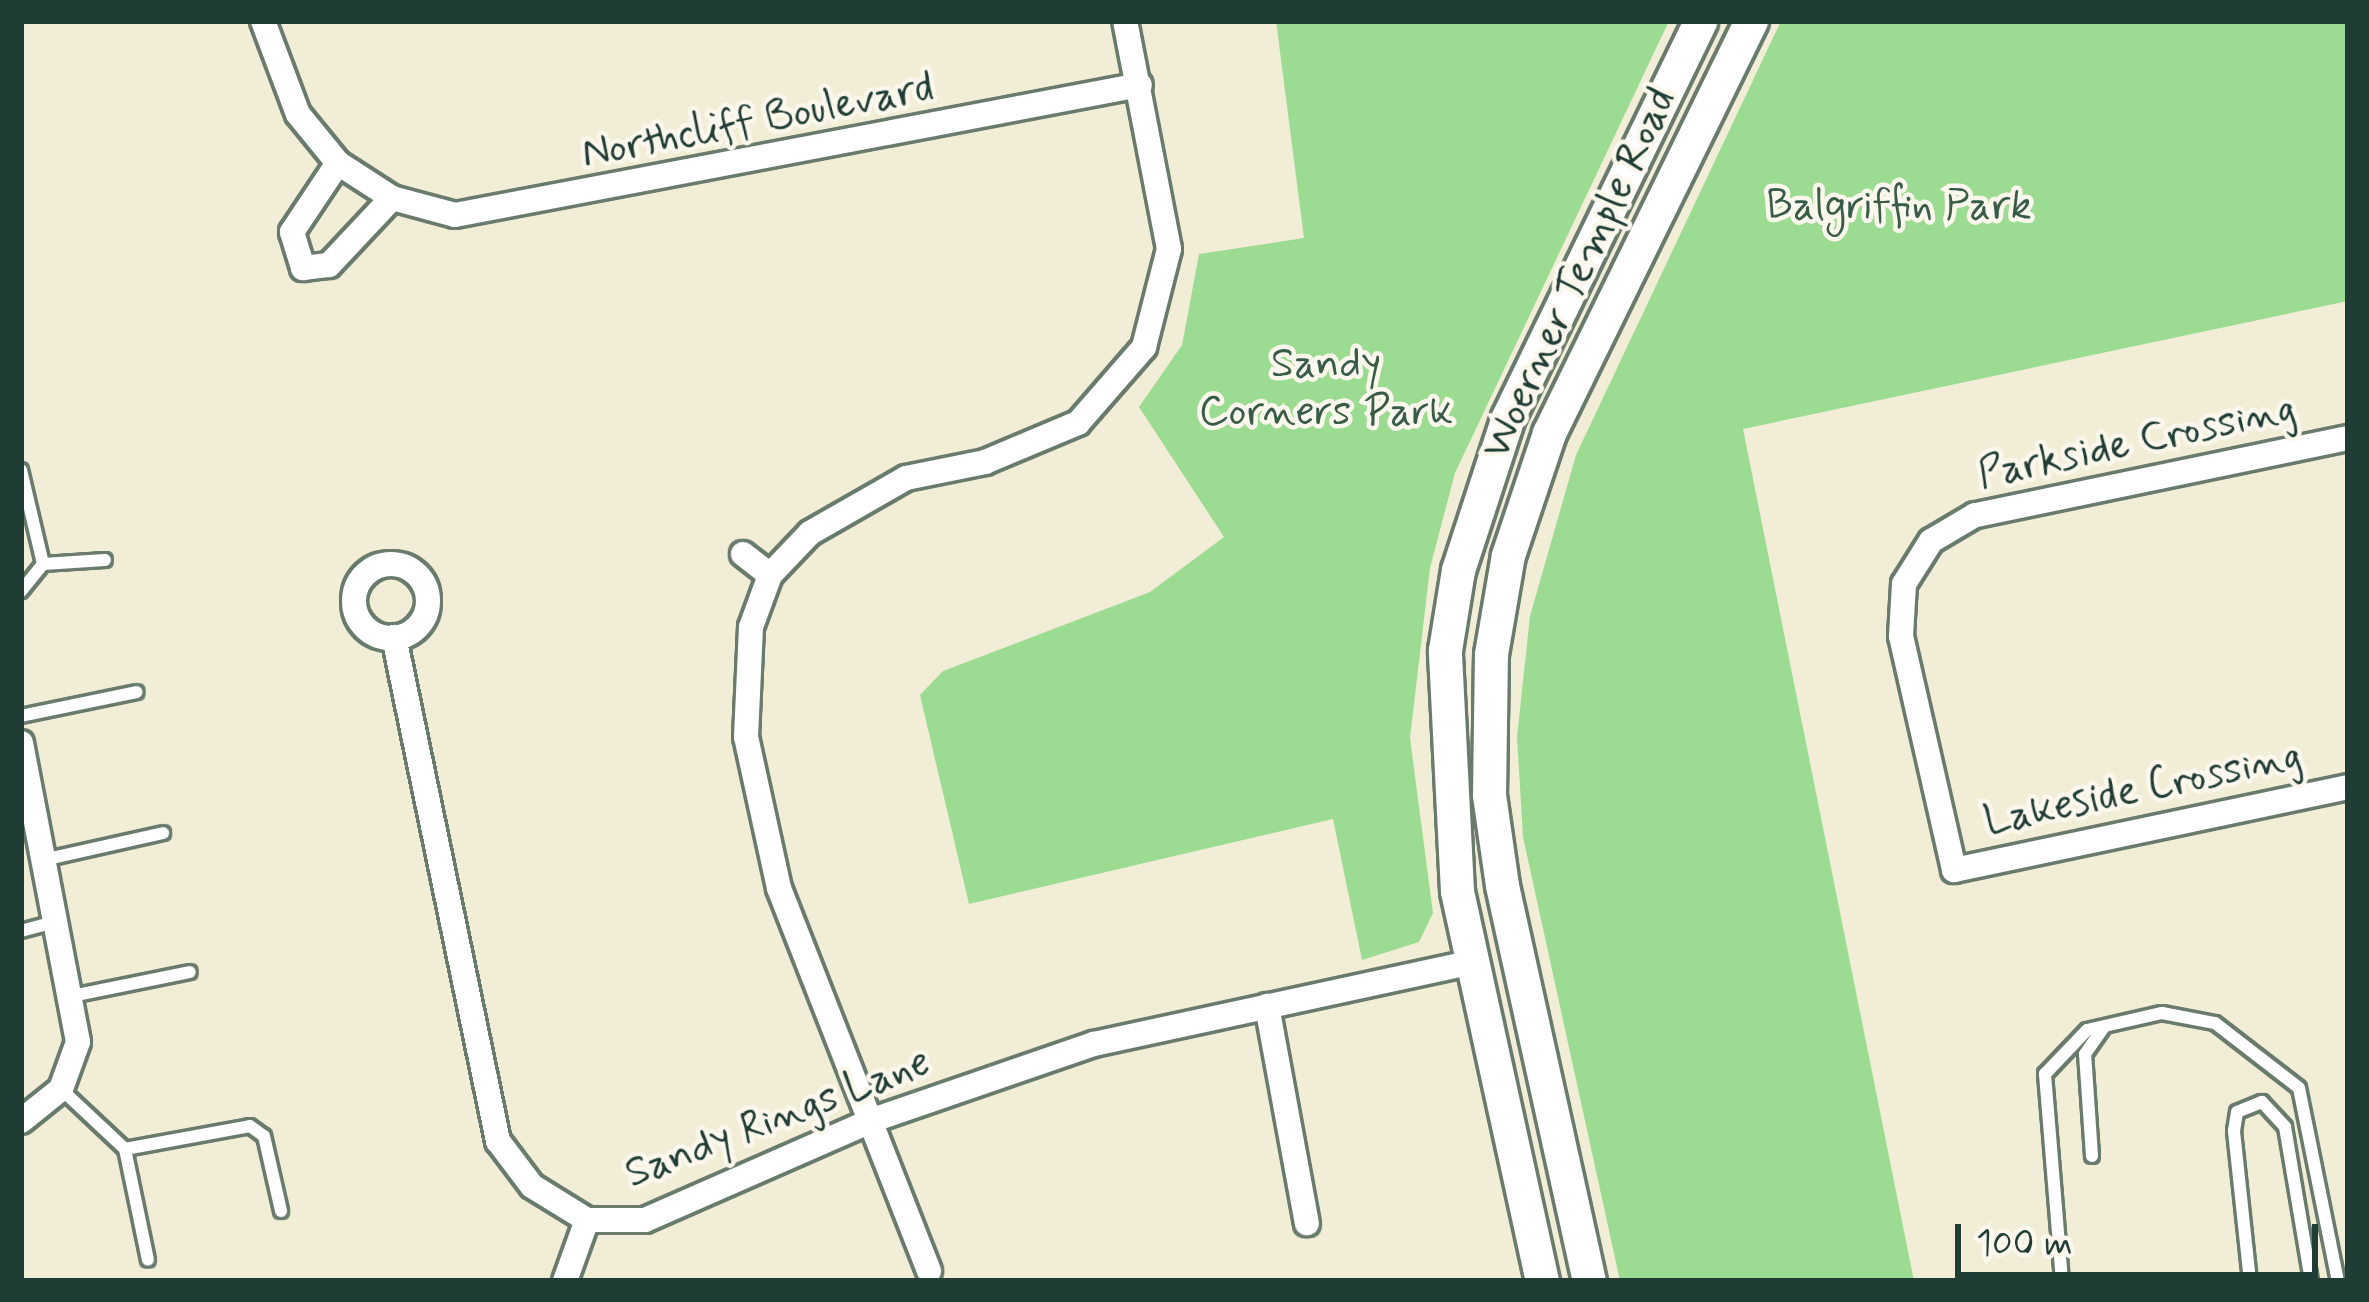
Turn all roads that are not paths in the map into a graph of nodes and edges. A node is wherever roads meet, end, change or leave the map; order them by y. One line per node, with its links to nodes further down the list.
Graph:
1 (263, 21): 6 (street, Northcliff Boulevard)
2 (1125, 21): 5 (street)
3 (1700, 21): 26 (main road, Woerner Temple Road)
4 (1751, 21): 43 (main road, Woerner Temple Road)
5 (1140, 85): 7 (street, Northcliff Boulevard); 13 (street)
6 (338, 163): 7 (street, Northcliff Boulevard); 7 (street)
7 (392, 198)
8 (2348, 438): 23 (street, Parkside Crossing)
9 (21, 470): 12 (lane)
10 (743, 554): 13 (street)
11 (105, 560): 12 (lane)
12 (43, 565): 14 (lane)
13 (770, 575): 32 (street)
14 (21, 590)
15 (394, 637): 37 (street, Sandy Rings Lane)
16 (136, 692): 17 (lane)
17 (21, 716)
18 (21, 743): 19 (street)
19 (26, 786): 22 (street)
20 (2348, 787): 23 (street, Lakeside Crossing)
21 (163, 833): 22 (lane)
22 (47, 859): 24 (street)
23 (1954, 870)
24 (60, 920): 25 (lane); 28 (street)
25 (21, 932)
26 (1473, 962): 29 (street, Sandy Rings Lane); 42 (main road, Woerner Temple Road)
27 (190, 972): 28 (lane)
28 (77, 995): 31 (street)
29 (1267, 1006): 32 (street, Sandy Rings Lane); 38 (street)
30 (2105, 1026): 35 (lane); 44 (lane); 47 (lane)
31 (61, 1089): 33 (street); 34 (lane)
32 (873, 1120): 37 (street, Sandy Rings Lane); 40 (street)
33 (21, 1121)
34 (124, 1149): 36 (lane); 39 (lane)
35 (2092, 1156)
36 (281, 1211)
37 (587, 1220): 41 (street)
38 (1307, 1223)
39 (148, 1260)
40 (929, 1271)
41 (565, 1281)
42 (1542, 1281)
43 (1588, 1281)
44 (2062, 1281)
45 (2250, 1281): 46 (lane)
46 (2311, 1281)
47 (2338, 1281)

